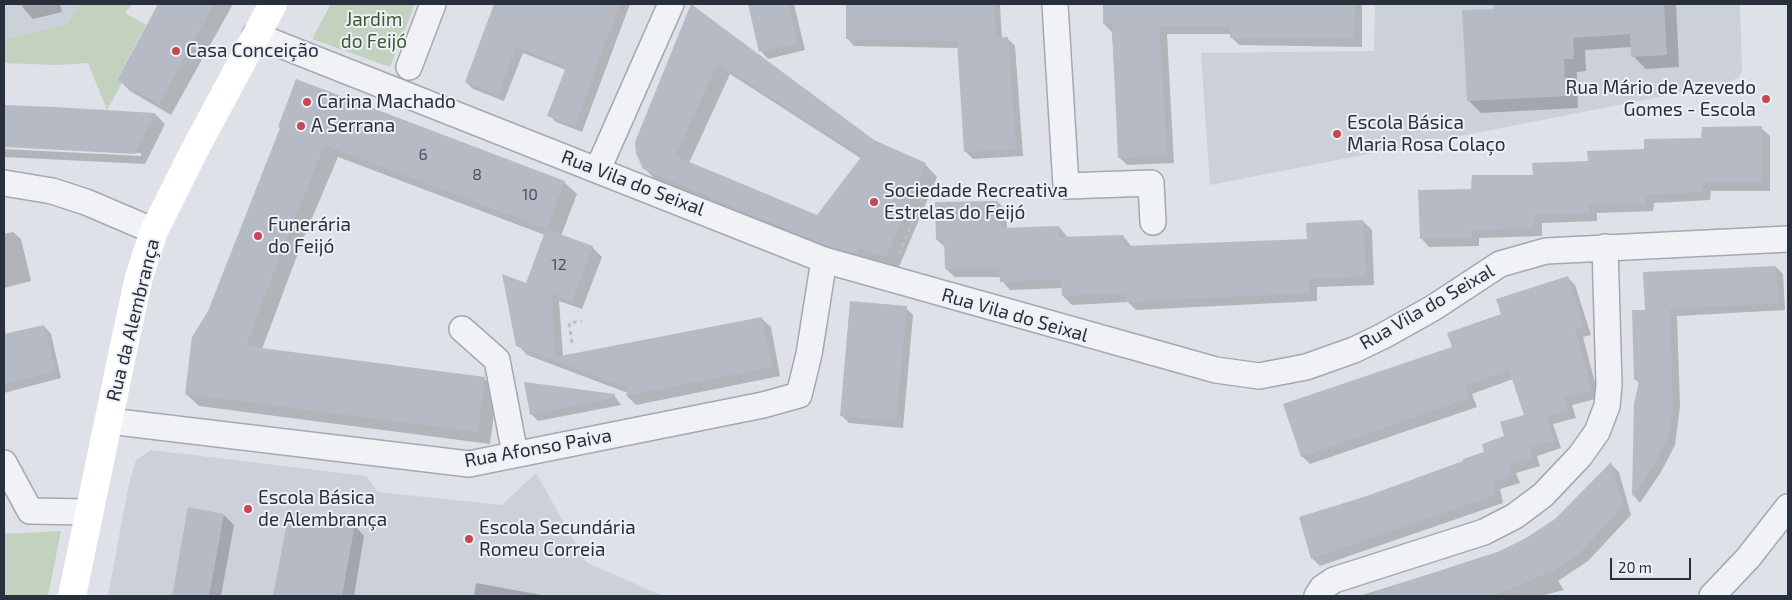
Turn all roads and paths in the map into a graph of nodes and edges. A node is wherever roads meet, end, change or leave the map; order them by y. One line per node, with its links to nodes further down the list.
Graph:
1 (273, 4): 5 (main road, Rua da Alembrança)
2 (433, 4): 6 (street)
3 (671, 4): 7 (street)
4 (1055, 4): 10 (street)
5 (255, 35): 7 (street, Rua Vila do Seixal); 11 (main road, Rua da Alembrança)
6 (408, 67)
7 (598, 169): 14 (street, Rua Vila do Seixal)
8 (4, 183): 11 (street)
9 (926, 190): 15 (path)
10 (1153, 222)
11 (154, 231): 19 (main road, Rua da Alembrança)
12 (1788, 239): 13 (street, Rua Vila do Seixal)
13 (1605, 247): 14 (street, Rua Vila do Seixal); 25 (street)
14 (824, 260): 20 (street, Rua Afonso Paiva)
15 (896, 262)
16 (582, 321): 18 (path)
17 (462, 329): 20 (street)
18 (572, 343)
19 (109, 421): 20 (street, Rua Afonso Paiva); 23 (main road, Rua da Alembrança)
20 (515, 454)
21 (4, 463): 23 (street)
22 (1788, 507): 26 (street)
23 (88, 512): 24 (main road, Rua da Alembrança)
24 (72, 596)
25 (1317, 596)
26 (1712, 596)

